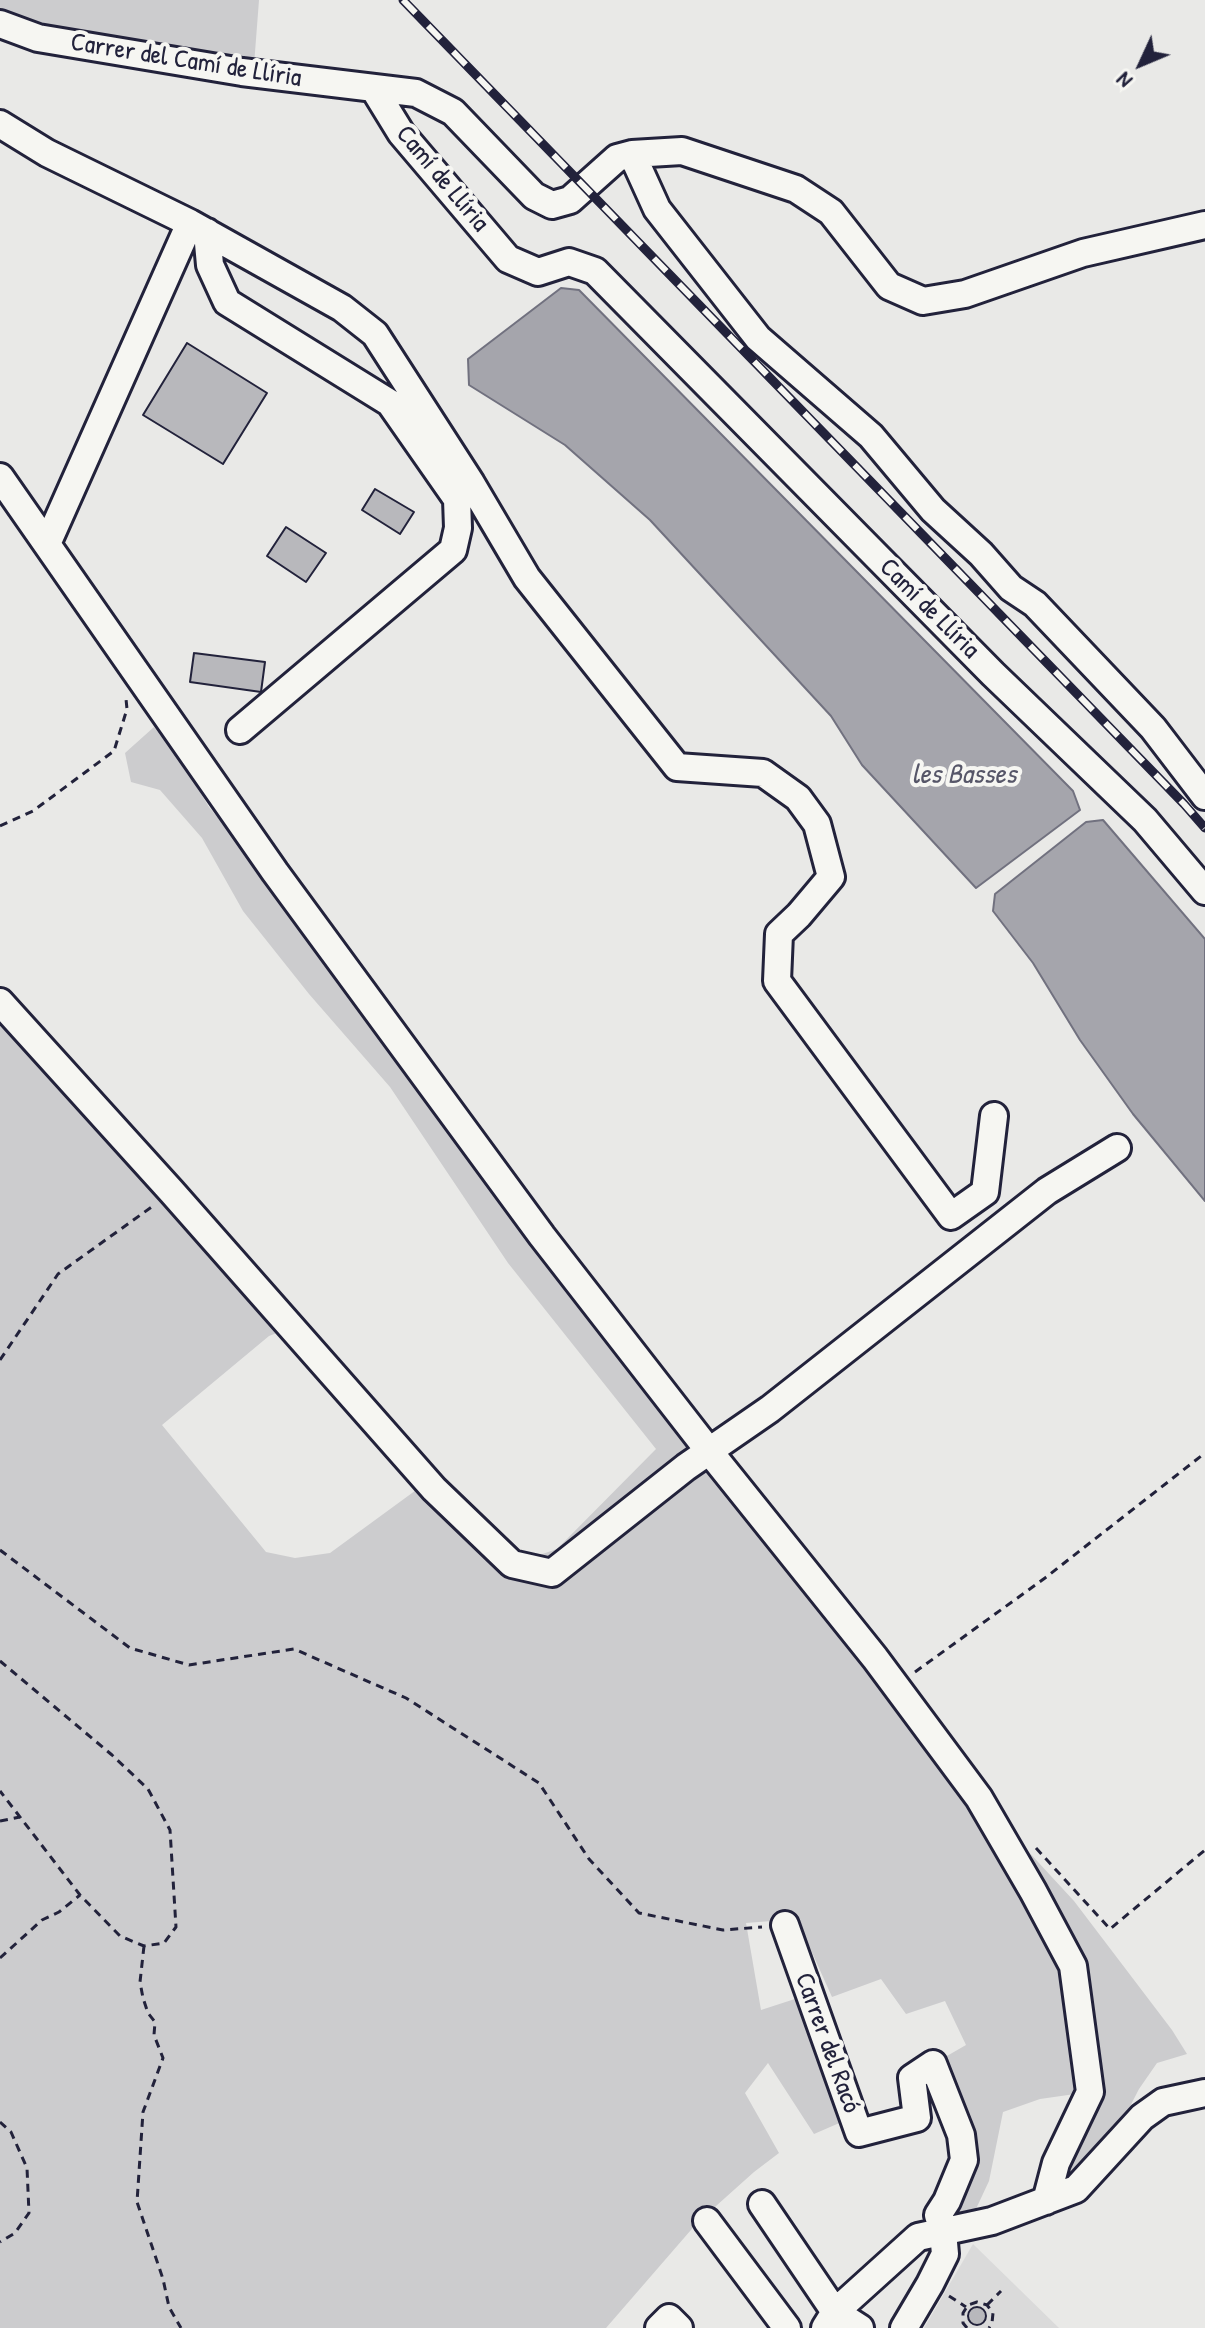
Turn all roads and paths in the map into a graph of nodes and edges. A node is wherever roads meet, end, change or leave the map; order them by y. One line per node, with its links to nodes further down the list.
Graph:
1 (0, 24): 2 (street, Carrer del Camí de Llíria)
2 (374, 89): 4 (street, Camí de Llíria); 13 (street, Camí de Llíria)
3 (0, 124): 6 (street)
4 (632, 154): 5 (street, Camí de Llíria); 11 (street)
5 (1205, 225)
6 (198, 227): 8 (street); 10 (street); 15 (street)
7 (0, 477): 8 (street)
8 (47, 544): 19 (street)
9 (126, 695): 12 (path)
10 (240, 730)
11 (1205, 796)
12 (0, 826)
13 (1205, 891)
14 (0, 1002): 17 (street)
15 (994, 1116)
16 (1117, 1148): 19 (street)
17 (172, 1192): 18 (path); 19 (street)
18 (0, 1360)
19 (709, 1451): 23 (street)
20 (1205, 1453): 23 (path)
21 (0, 1550): 30 (path)
22 (0, 1661): 31 (path)
23 (895, 1686): 35 (street)
24 (0, 1791): 25 (path)
25 (20, 1817): 26 (path); 29 (path)
26 (0, 1821)
27 (1027, 1839): 28 (path)
28 (1205, 1850)
29 (80, 1895): 31 (path); 32 (path)
30 (785, 1925): 38 (street, Carrer del Racó)
31 (144, 1946): 44 (path)
32 (0, 1958)
33 (1205, 2093): 35 (street)
34 (0, 2122): 39 (path)
35 (1046, 2201): 38 (street)
36 (762, 2204): 42 (street)
37 (707, 2221): 43 (street)
38 (943, 2232): 42 (street); 48 (street)
39 (0, 2242)
40 (1001, 2291): 41 (path)
41 (987, 2305): 49 (path); 50 (path)
42 (830, 2320): 47 (street)
43 (776, 2324)
44 (181, 2328)
45 (659, 2328): 46 (street)
46 (679, 2328)
47 (860, 2328)
48 (904, 2328)
49 (967, 2328)
50 (989, 2328)

